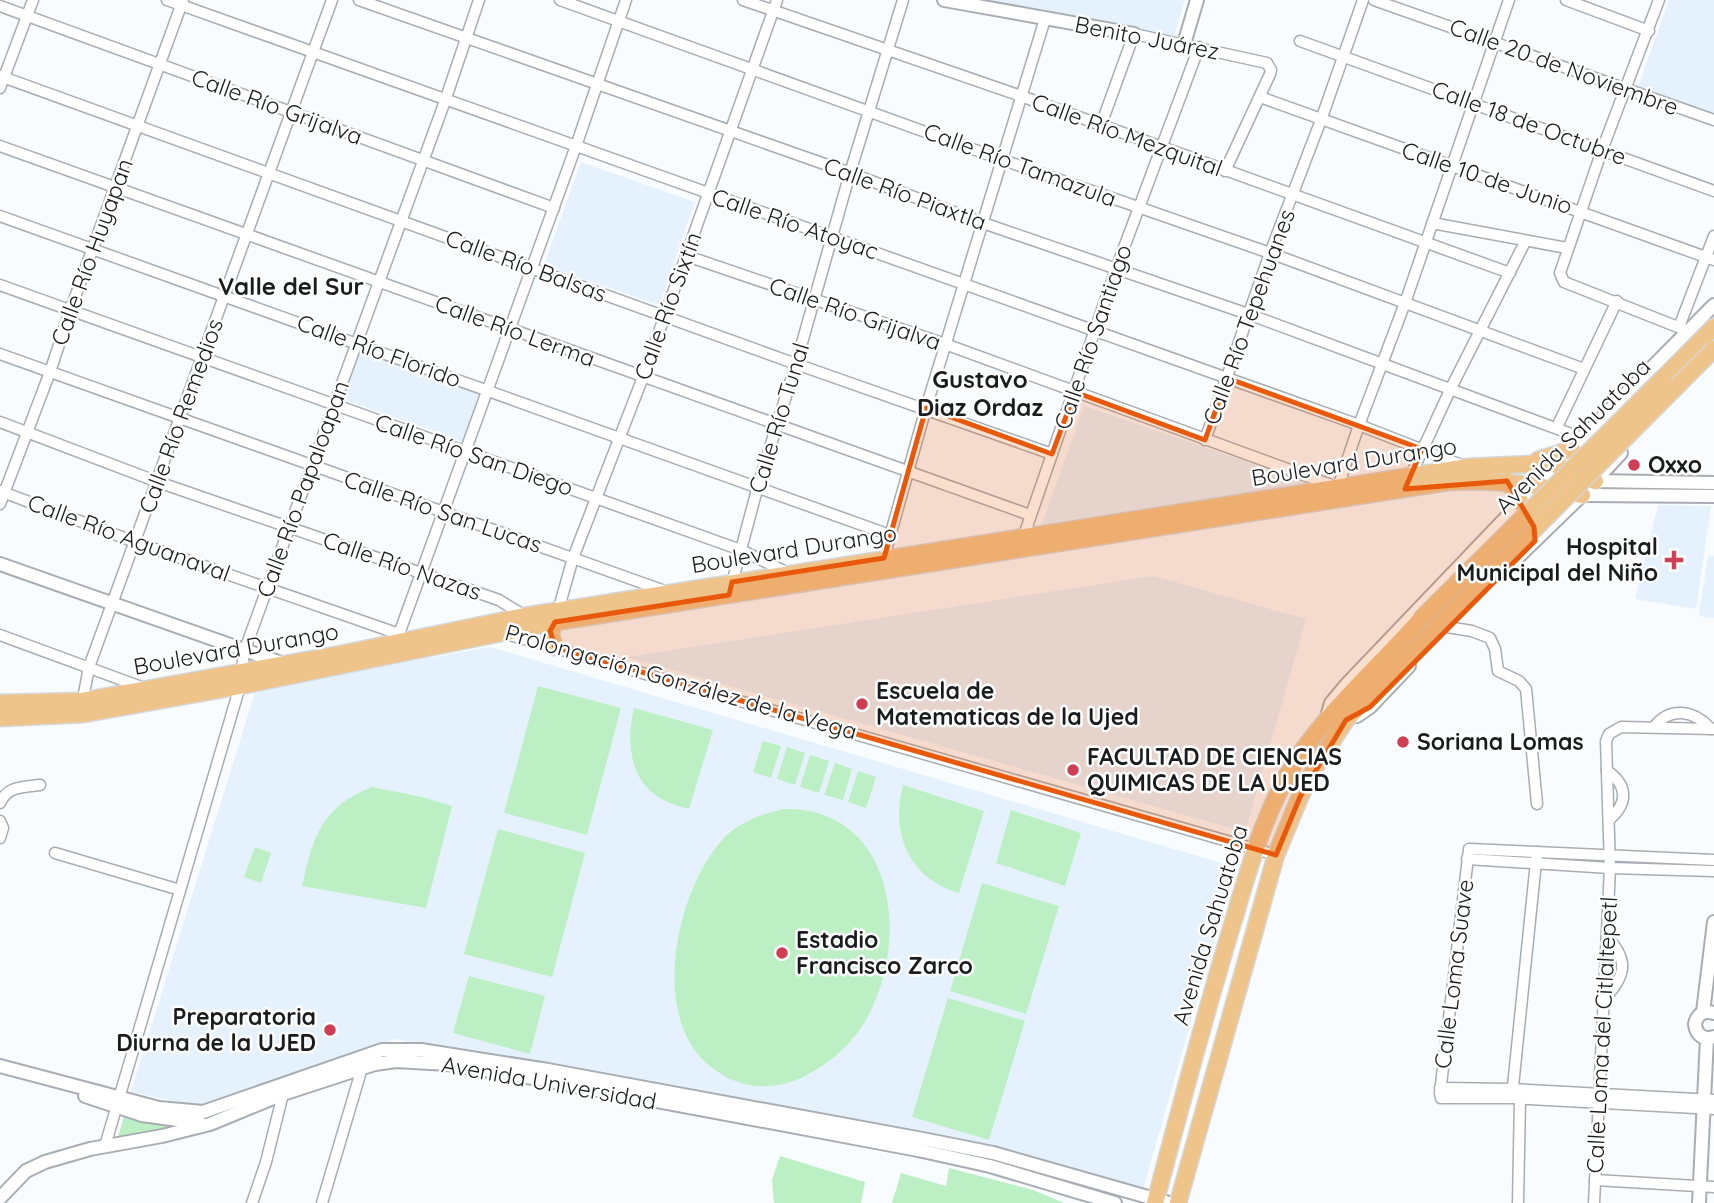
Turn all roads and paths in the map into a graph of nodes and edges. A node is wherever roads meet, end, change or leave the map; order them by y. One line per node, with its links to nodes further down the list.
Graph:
1 (33, 0): 21 (street)
2 (167, 0): 18 (street, Calle Río Atoyac)
3 (332, 0): 32 (street, Calle Río Remedios)
4 (359, 0): 26 (street, Calle Río Piaxtla)
5 (479, 0): 26 (street, Calle Río Papaloapan)
6 (559, 0): 23 (street, Calle Río Tamazula)
7 (626, 0): 23 (street)
8 (743, 0): 20 (street, Calle Río Mezquital)
9 (777, 0): 20 (street, Calle Río Sixtín)
10 (903, 0): 31 (street, Calle Río Tunal)
11 (944, 0): 22 (street, Benito Juárez)
12 (1196, 0): 29 (street)
13 (1363, 0): 33 (street, Calle Río Tepehuanes)
14 (1374, 0): 28 (street, Calle 20 de Noviembre)
15 (1509, 0): 28 (street)
16 (1566, 0): 24 (street)
17 (1659, 0): 24 (street)
18 (182, 3): 32 (street, Calle Río Atoyac); 34 (street, Calle Río Huyapan)
19 (0, 6): 21 (street, Calle Río Grijalva)
20 (773, 11): 31 (street, Calle Río Mezquital); 35 (street, Calle Río Sixtín)
21 (26, 16): 34 (street, Calle Río Grijalva); 36 (street)
22 (1045, 19): 25 (street, Benito Juárez); 39 (street)
23 (618, 21): 35 (street, Calle Río Tamazula); 37 (street)
24 (1649, 31): 38 (street)
25 (1134, 34): 29 (street, Benito Juárez); 47 (street)
26 (467, 38): 37 (street, Calle Río Piaxtla); 41 (street, Calle Río Papaloapan)
27 (1300, 41): 33 (street, Calle 18 de Octubre)
28 (1494, 41): 38 (street, Calle 20 de Noviembre); 42 (street)
29 (1184, 44): 30 (street, Benito Juárez)
30 (1199, 47): 40 (street, Benito Juárez); 52 (street, Calle Río Santiago)
31 (888, 51): 39 (street, Calle Río Mezquital); 43 (street, Calle Río Tunal)
32 (314, 52): 41 (street, Calle Río Atoyac); 44 (street, Calle Río Remedios)
33 (1343, 57): 42 (street, Calle 18 de Octubre); 45 (street, Calle Río Tepehuanes)
34 (160, 64): 44 (street, Calle Río Grijalva); 48 (street, Calle Río Huyapan)
35 (751, 69): 43 (street, Calle Río Tamazula); 49 (street, Calle Río Sixtín)
36 (1, 80): 48 (street, Calle Río Balsas)
37 (596, 83): 49 (street, Calle Río Piaxtla); 51 (street)
38 (1626, 89): 46 (street, Calle 20 de Noviembre); 53 (street)
39 (1021, 96): 47 (street, Calle Río Mezquital); 54 (street)
40 (1260, 97): 45 (street, Calle 10 de Junio); 57 (street)
41 (445, 101): 51 (street, Calle Río Atoyac); 55 (street, Calle Río Papaloapan)
42 (1473, 102): 53 (street, Calle 18 de Octubre); 56 (street)
43 (869, 111): 54 (street, Calle Río Tamazula); 58 (street, Calle Río Tunal)
44 (291, 113): 55 (street, Calle Río Grijalva); 59 (street, Calle Río Remedios)
45 (1321, 120): 56 (street, Calle 10 de Junio); 63 (street, Calle Río Tepehuanes)
46 (1714, 120)
47 (1101, 125): 52 (street, Calle Río Mezquital)
48 (137, 127): 59 (street, Calle Río Balsas); 60 (street, Calle Río Huyapan)
49 (729, 131): 58 (street, Calle Río Piaxtla); 62 (street, Calle Río Sixtín)
50 (0, 146): 60 (street, Calle Río Lerma)
51 (576, 146): 62 (street, Calle Río Atoyac); 65 (street)
52 (1161, 148): 57 (street, Calle Río Mezquital); 64 (street, Calle Río Santiago)
53 (1602, 150): 61 (street, Calle 18 de Octubre); 66 (street)
54 (1003, 160): 64 (street, Calle Río Tamazula); 69 (street)
55 (422, 161): 65 (street, Calle Río Grijalva); 68 (street, Calle Río Papaloapan)
56 (1451, 166): 66 (street, Calle 10 de Junio); 70 (street)
57 (1225, 170): 63 (street, Calle Río Mezquital)
58 (850, 173): 69 (street, Calle Río Piaxtla); 73 (street, Calle Río Tunal)
59 (269, 174): 68 (street, Calle Río Balsas); 71 (street, Calle Río Remedios)
60 (114, 187): 71 (street, Calle Río Lerma); 77 (street, Calle Río Huyapan)
61 (1714, 191)
62 (709, 194): 73 (street, Calle Río Atoyac); 79 (street, Calle Río Sixtín)
63 (1293, 194): 75 (street, Calle Río Mezquital); 78 (street, Calle Río Tepehuanes)
64 (1139, 207): 78 (street, Calle Río Tamazula); 82 (street, Calle Río Santiago)
65 (554, 208): 81 (street)
66 (1581, 211): 76 (street); 80 (street, Calle 10 de Junio)
67 (0, 216): 77 (street, Calle Río Florido)
68 (400, 221): 81 (street, Calle Río Balsas); 84 (street, Calle Río Papaloapan)
69 (984, 223): 82 (street, Calle Río Piaxtla); 86 (street)
70 (1432, 223): 74 (street); 75 (street)
71 (247, 235): 84 (street, Calle Río Lerma); 87 (street, Calle Río Remedios)
72 (1714, 236): 80 (street)
73 (832, 237): 86 (street, Calle Río Atoyac); 88 (street, Calle Río Tunal)
74 (1525, 242): 76 (street); 83 (street)
75 (1425, 244): 83 (street, Calle Río Mezquital); 90 (street)
76 (1567, 248): 89 (street)
77 (92, 249): 87 (street, Calle Río Florido); 92 (street, Calle Río Huyapan)
78 (1270, 254): 90 (street, Calle Río Tamazula); 93 (street, Calle Río Tepehuanes)
79 (687, 256): 88 (street, Calle Río Grijalva); 94 (street, Calle Río Sixtín)
80 (1710, 259): 97 (street)
81 (531, 268): 94 (street, Calle Río Balsas); 96 (street)
82 (1116, 269): 93 (street, Calle Río Piaxtla); 99 (street, Calle Río Santiago)
83 (1510, 273): 98 (street)
84 (379, 283): 96 (street, Calle Río Lerma); 100 (street, Calle Río Papaloapan)
85 (0, 285): 92 (street, Calle Río San Diego)
86 (965, 285): 99 (street, Calle Río Atoyac); 101 (street)
87 (224, 296): 100 (street, Calle Río Florido); 105 (street, Calle Río Remedios)
88 (814, 300): 101 (street, Calle Río Grijalva); 107 (street, Calle Río Tunal)
89 (1617, 301): 97 (street); 108 (street)
90 (1405, 303): 98 (street, Calle Río Tamazula); 106 (street)
91 (1714, 306): 97 (street)
92 (70, 311): 105 (street, Calle Río San Diego); 109 (street, Calle Río Huyapan)
93 (1248, 314): 106 (street, Calle Río Piaxtla); 111 (street, Calle Río Tepehuanes)
94 (665, 316): 107 (street, Calle Río Balsas); 110 (street, Calle Río Sixtín)
95 (1714, 327): 169 (main road, Avenida Sahuatoba, bridge)
96 (509, 328): 110 (street, Calle Río Lerma); 113 (street)
97 (1684, 329): 125 (street)
98 (1481, 331): 108 (street, Calle Río Tamazula); 112 (street)
99 (1096, 332): 111 (street, Calle Río Atoyac); 114 (street, Calle Río Santiago)
100 (357, 343): 113 (street, Calle Río Florido); 115 (street, Calle Río Papaloapan)
101 (945, 344): 114 (street, Calle Río Grijalva); 116 (street)
102 (1714, 349): 171 (main road, Avenida Sahuatoba, bridge)
103 (0, 354): 109 (street, Calle Río San Lucas)
104 (1714, 357): 129 (street)
105 (203, 358): 115 (street, Calle Río San Diego); 117 (street, Calle Río Remedios)
106 (1382, 363): 112 (street, Calle Río Piaxtla); 120 (street)
107 (796, 364): 116 (street, Calle Río Balsas); 119 (street, Calle Río Tunal)
108 (1584, 369): 121 (street)
109 (50, 372): 117 (street, Calle Río San Lucas); 122 (street, Calle Río Huyapan)
110 (643, 377): 119 (street, Calle Río Lerma); 123 (street, Calle Río Sixtín)
111 (1227, 378): 120 (street, Calle Río Atoyac); 124 (street, Calle Río Tepehuanes)
112 (1451, 388): 121 (street, Calle Río Piaxtla); 126 (street)
113 (488, 390): 123 (street, Calle Río Florido); 127 (street)
114 (1075, 392): 124 (street, Calle Río Grijalva); 128 (street, Calle Río Santiago)
115 (334, 406): 127 (street, Calle Río San Diego); 132 (street, Calle Río Papaloapan)
116 (926, 408): 128 (street, Calle Río Balsas); 134 (street)
117 (181, 418): 132 (street, Calle Río San Lucas); 137 (street, Calle Río Remedios)
118 (0, 422): 122 (street, Calle Río Nazas)
119 (778, 425): 134 (street, Calle Río Lerma); 141 (street, Calle Río Tunal)
120 (1359, 425): 126 (street, Calle Río Atoyac); 143 (street)
121 (1557, 427): 125 (street, Calle Río Piaxtla)
122 (26, 432): 137 (street, Calle Río Nazas); 142 (street, Calle Río Huyapan)
123 (619, 437): 141 (street, Calle Río Florido); 146 (street, Calle Río Sixtín)
124 (1205, 440): 143 (street, Calle Río Grijalva)
125 (1577, 444): 129 (street); 130 (main road); 131 (street)
126 (1422, 449): 133 (street, Calle Río Atoyac); 138 (street)
127 (466, 451): 146 (street, Calle Río San Diego); 149 (street)
128 (1052, 454): 150 (street, Calle Río Santiago)
129 (1616, 458): 136 (street)
130 (1532, 463): 131 (main road, Boulevard Durango); 133 (main road, Boulevard Durango)
131 (1558, 464): 136 (main road, Boulevard Durango); 140 (street)
132 (312, 466): 149 (street, Calle Río San Lucas); 151 (street, Calle Río Papaloapan)
133 (1468, 467): 138 (main road, Boulevard Durango)
134 (908, 470): 150 (street, Calle Río Lerma); 152 (street)
135 (1507, 481): 138 (main road, Boulevard Durango); 140 (main road, Boulevard Durango); 148 (main road)
136 (1595, 481): 139 (street); 144 (street)
137 (158, 482): 151 (street, Calle Río Nazas); 154 (street, Calle Río Remedios)
138 (1408, 482): 143 (main road, Boulevard Durango)
139 (1707, 482): 145 (street)
140 (1538, 484): 144 (main road, Boulevard Durango); 148 (street)
141 (758, 486): 152 (street, Calle Río Florido); 156 (street, Calle Río Tunal)
142 (2, 492): 147 (street, Calle Río Huyapan); 154 (street, Calle Río Aguanaval)
143 (1336, 494): 155 (main road, Boulevard Durango)
144 (1582, 495): 145 (street); 153 (street)
145 (1707, 496)
146 (596, 498): 156 (street, Calle Río San Diego); 157 (street, Calle Río Sixtín)
147 (0, 504)
148 (1518, 506): 153 (street); 169 (street)
149 (444, 512): 157 (street, Calle Río San Lucas); 161 (street)
150 (1030, 515): 155 (street, Calle Río Santiago)
151 (290, 527): 161 (street, Calle Río Nazas); 162 (street, Calle Río Papaloapan)
152 (890, 535): 159 (street)
153 (1535, 541): 171 (street)
154 (135, 542): 162 (street, Calle Río Aguanaval); 166 (street, Calle Río Remedios)
155 (1022, 542): 159 (main road, Boulevard Durango)
156 (741, 550): 160 (street, Calle Río San Diego); 163 (street, Calle Río Tunal)
157 (573, 558): 164 (street, Calle Río San Lucas); 168 (street, Calle Río Sixtín)
158 (0, 564): 166 (street)
159 (883, 565): 160 (main road, Boulevard Durango); 163 (main road, Boulevard Durango)
160 (788, 573): 163 (main road, Boulevard Durango)
161 (422, 575): 167 (street, Calle Río Nazas); 173 (street)
162 (267, 587): 173 (street, Calle Río Aguanaval); 175 (street, Calle Río Papaloapan)
163 (730, 589): 164 (main road, Boulevard Durango); 165 (main road, Boulevard Durango)
164 (667, 592): 165 (street, Calle Río San Lucas); 168 (main road, Boulevard Durango)
165 (688, 601): 168 (main road, Boulevard Durango)
166 (113, 605): 175 (street); 177 (street, Calle Río Remedios)
167 (525, 616): 168 (main road, Boulevard Durango); 170 (main road, Boulevard Durango)
168 (557, 616): 170 (main road, Boulevard Durango); 174 (main road)
169 (1418, 616): 171 (street); 191 (main road, Avenida Sahuatoba)
170 (496, 628): 173 (main road, Boulevard Durango); 174 (street, Prolongación González de la Vega)
171 (1441, 628): 188 (street); 195 (main road, Avenida Sahuatoba)
172 (0, 635): 177 (street)
173 (401, 642): 176 (main road, Boulevard Durango); 178 (main road, Boulevard Durango)
174 (555, 648): 191 (street, Prolongación González de la Vega)
175 (244, 652): 176 (street); 179 (street, Calle Río Papaloapan)
176 (284, 664): 178 (street); 179 (main road, Boulevard Durango)
177 (89, 667): 180 (street); 182 (street, Calle Río Remedios)
178 (298, 674): 179 (main road, Boulevard Durango)
179 (241, 678): 180 (main road, Boulevard Durango); 182 (main road, Boulevard Durango); 201 (street, Calle Río Papaloapan)
180 (146, 689): 182 (main road, Boulevard Durango)
181 (0, 704): 182 (main road, Boulevard Durango)
182 (83, 707): 183 (main road, Boulevard Durango)
183 (0, 718)
184 (1654, 727): 185 (street); 185 (street); 196 (street, Calle Loma del Citlaltepetl)
185 (1712, 729)
186 (40, 785): 187 (street)
187 (0, 803)
188 (1537, 804)
189 (0, 821): 190 (street)
190 (0, 838)
191 (1255, 849): 195 (street, Prolongación González de la Vega); 226 (main road, Avenida Sahuatoba)
192 (1536, 852): 194 (street); 196 (street); 198 (street)
193 (55, 853): 201 (street)
194 (1469, 854): 198 (street); 212 (street, Calle Loma Suave)
195 (1276, 855): 230 (main road, Avenida Sahuatoba)
196 (1610, 855): 197 (street); 199 (street, Calle Loma del Citlaltepetl)
197 (1714, 860)
198 (1536, 864): 199 (street); 212 (street)
199 (1610, 868): 200 (street); 203 (street, Calle Loma del Citlaltepetl)
200 (1714, 871)
201 (180, 890): 214 (street, Calle Río Papaloapan)
202 (1714, 922): 204 (street)
203 (1607, 937): 205 (street, Calle Loma del Citlaltepetl); 205 (street)
204 (1713, 943): 206 (street)
205 (1604, 999): 213 (street, Calle Loma del Citlaltepetl)
206 (1711, 1011): 207 (street)
207 (1710, 1037): 215 (street)
208 (0, 1066): 214 (street)
209 (362, 1068): 211 (street, Avenida Universidad); 216 (street, Avenida Universidad); 228 (street)
210 (0, 1073): 214 (street)
211 (283, 1094): 217 (street, Avenida Universidad); 227 (street)
212 (1515, 1096): 213 (street); 231 (street)
213 (1598, 1099): 215 (street); 221 (street, Calle Loma del Citlaltepetl)
214 (119, 1102): 216 (street, Avenida Universidad); 217 (street); 218 (street, Calle Río Papaloapan)
215 (1708, 1104): 222 (street)
216 (779, 1119): 219 (street, Avenida Universidad)
217 (210, 1124): 218 (street, Avenida Universidad)
218 (105, 1146): 224 (street, Avenida Universidad)
219 (991, 1160): 220 (street, Avenida Universidad); 225 (street, Avenida Universidad)
220 (1076, 1178): 225 (street); 226 (street, Avenida Universidad)
221 (1595, 1180): 222 (street); 232 (street, Calle Loma del Citlaltepetl)
222 (1700, 1186): 223 (street); 233 (street)
223 (1714, 1187)
224 (0, 1198)
225 (1089, 1199): 229 (street, Avenida Universidad)
226 (1160, 1202)
227 (252, 1203)
228 (322, 1203)
229 (1115, 1203)
230 (1178, 1203)
231 (1518, 1203)
232 (1594, 1203)
233 (1699, 1203)

